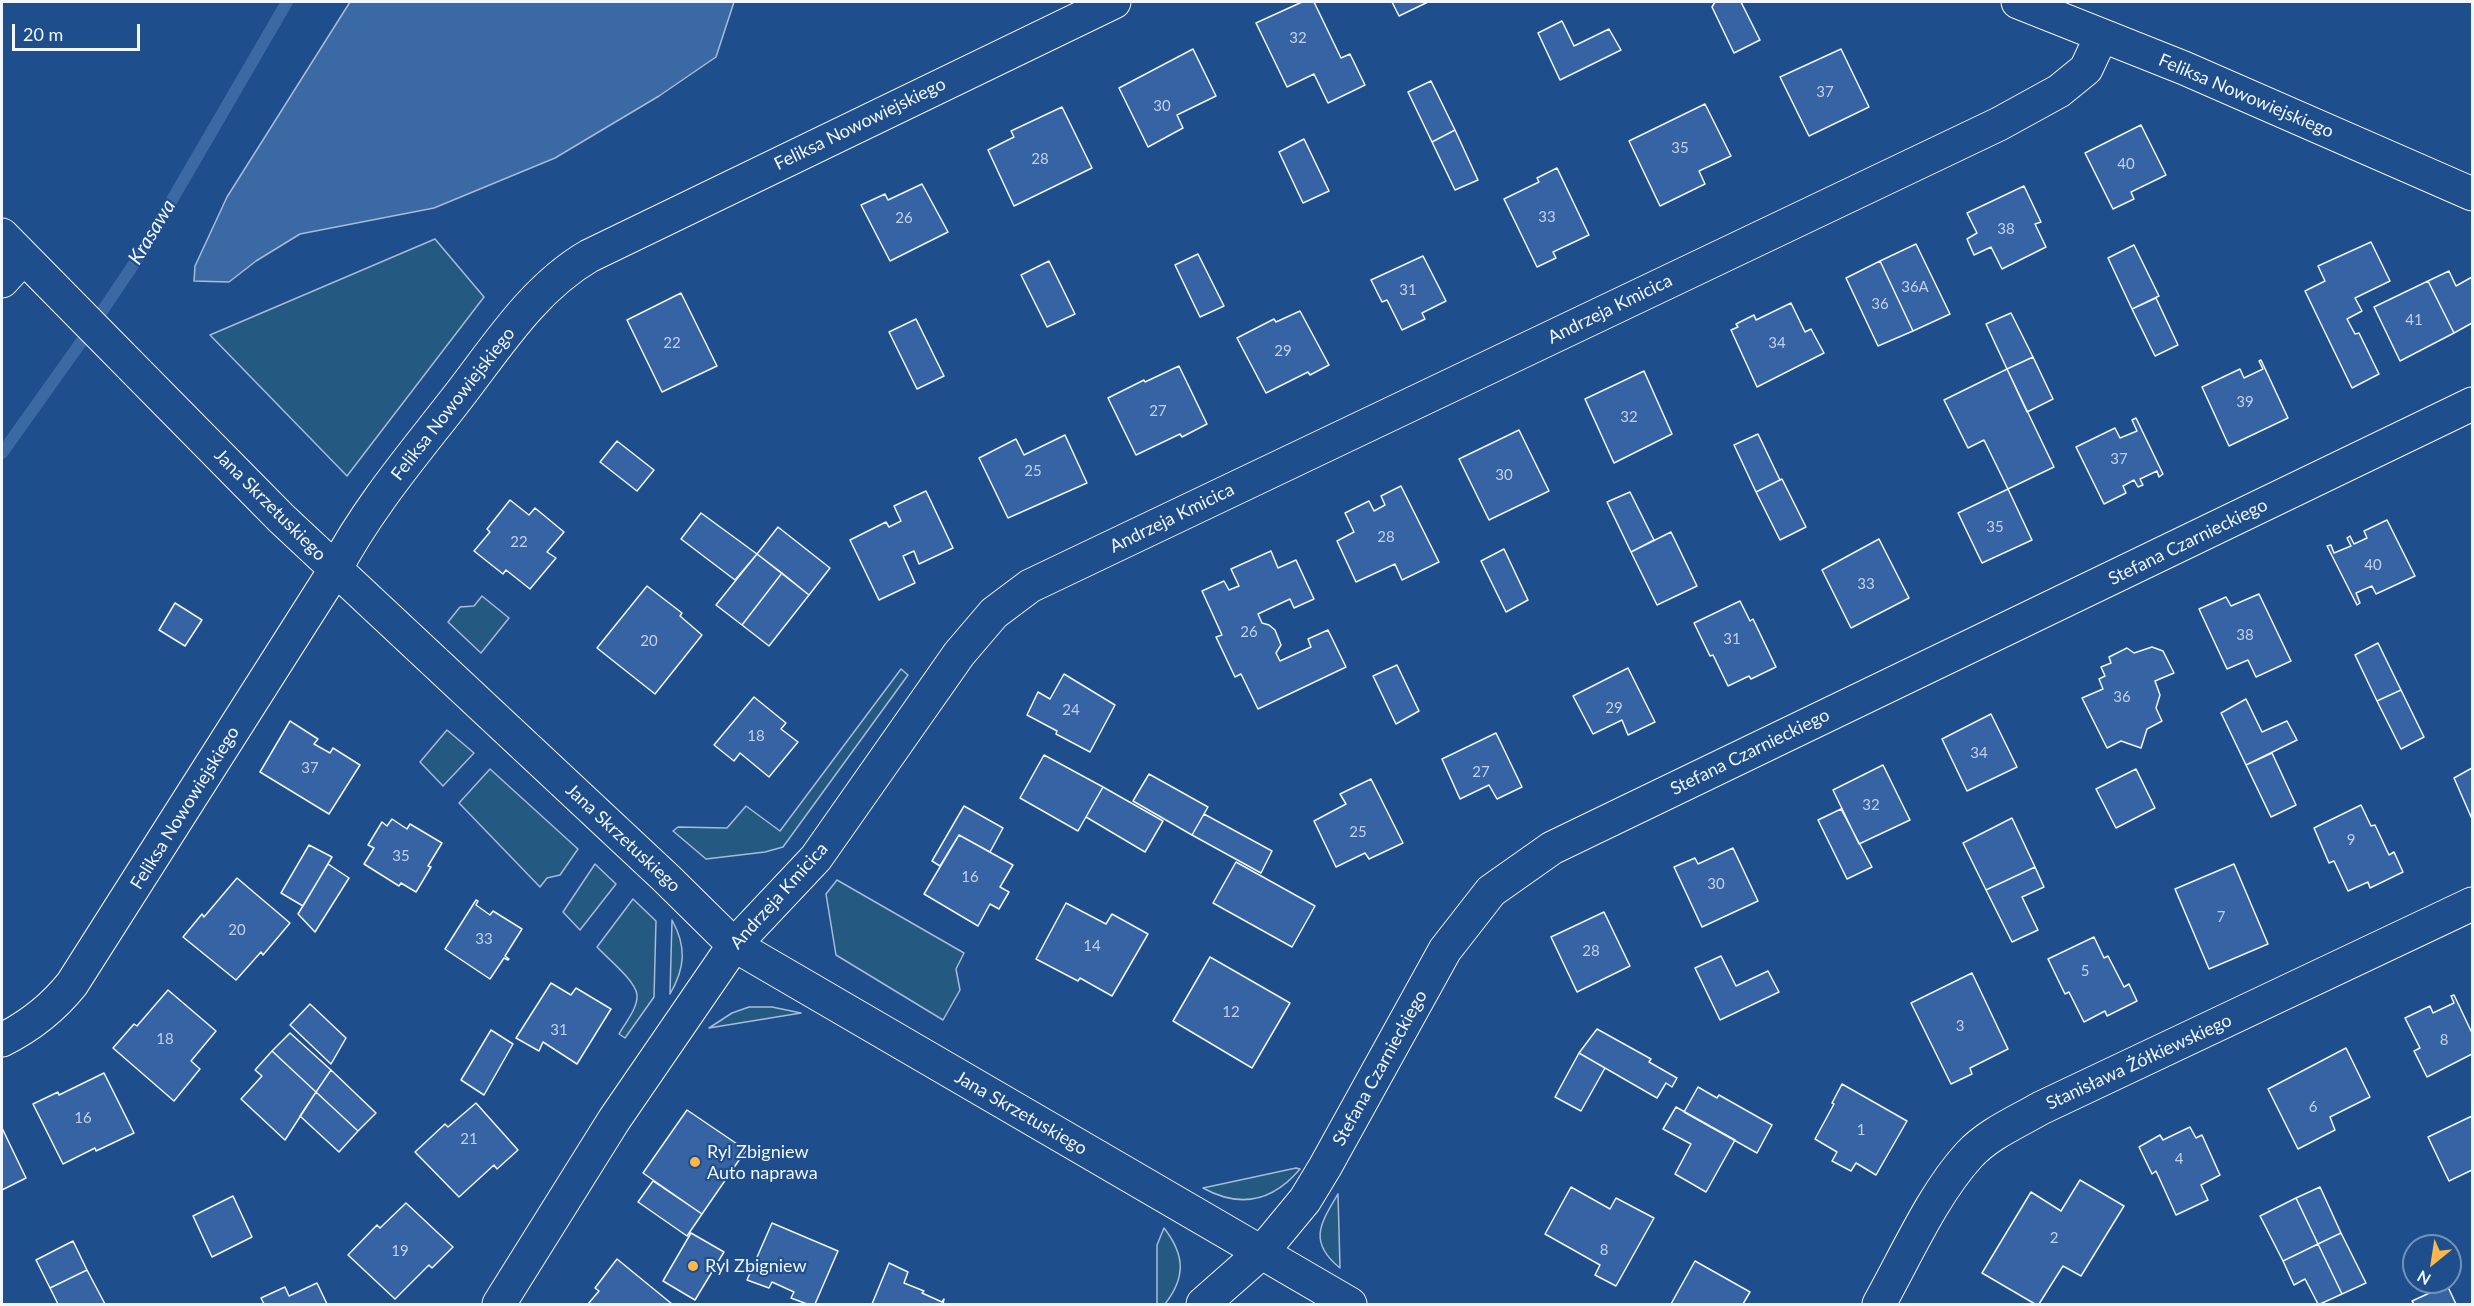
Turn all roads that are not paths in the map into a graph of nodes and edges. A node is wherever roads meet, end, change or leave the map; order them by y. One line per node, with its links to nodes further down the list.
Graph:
1 (1114, 2): 7 (street, Feliksa Nowowiejskiego)
2 (2018, 2): 3 (street, Feliksa Nowowiejskiego)
3 (2101, 37): 4 (street, Feliksa Nowowiejskiego); 9 (street, Andrzeja Kmicica)
4 (2472, 194)
5 (9, 258): 7 (street, Jana Skrzetuskiego)
6 (2472, 404): 11 (street, Stefana Czarnieckiego)
7 (335, 570): 9 (street, Jana Skrzetuskiego); 10 (street, Feliksa Nowowiejskiego)
8 (2472, 904): 15 (street, Stanisława Żółkiewskiego)
9 (734, 945): 11 (street, Jana Skrzetuskiego); 12 (street, Andrzeja Kmicica)
10 (2, 1040)
11 (1262, 1252): 13 (street, Stefana Czarnieckiego); 14 (street, Jana Skrzetuskiego)
12 (499, 1305)
13 (1203, 1305)
14 (1350, 1305)
15 (1879, 1305)

